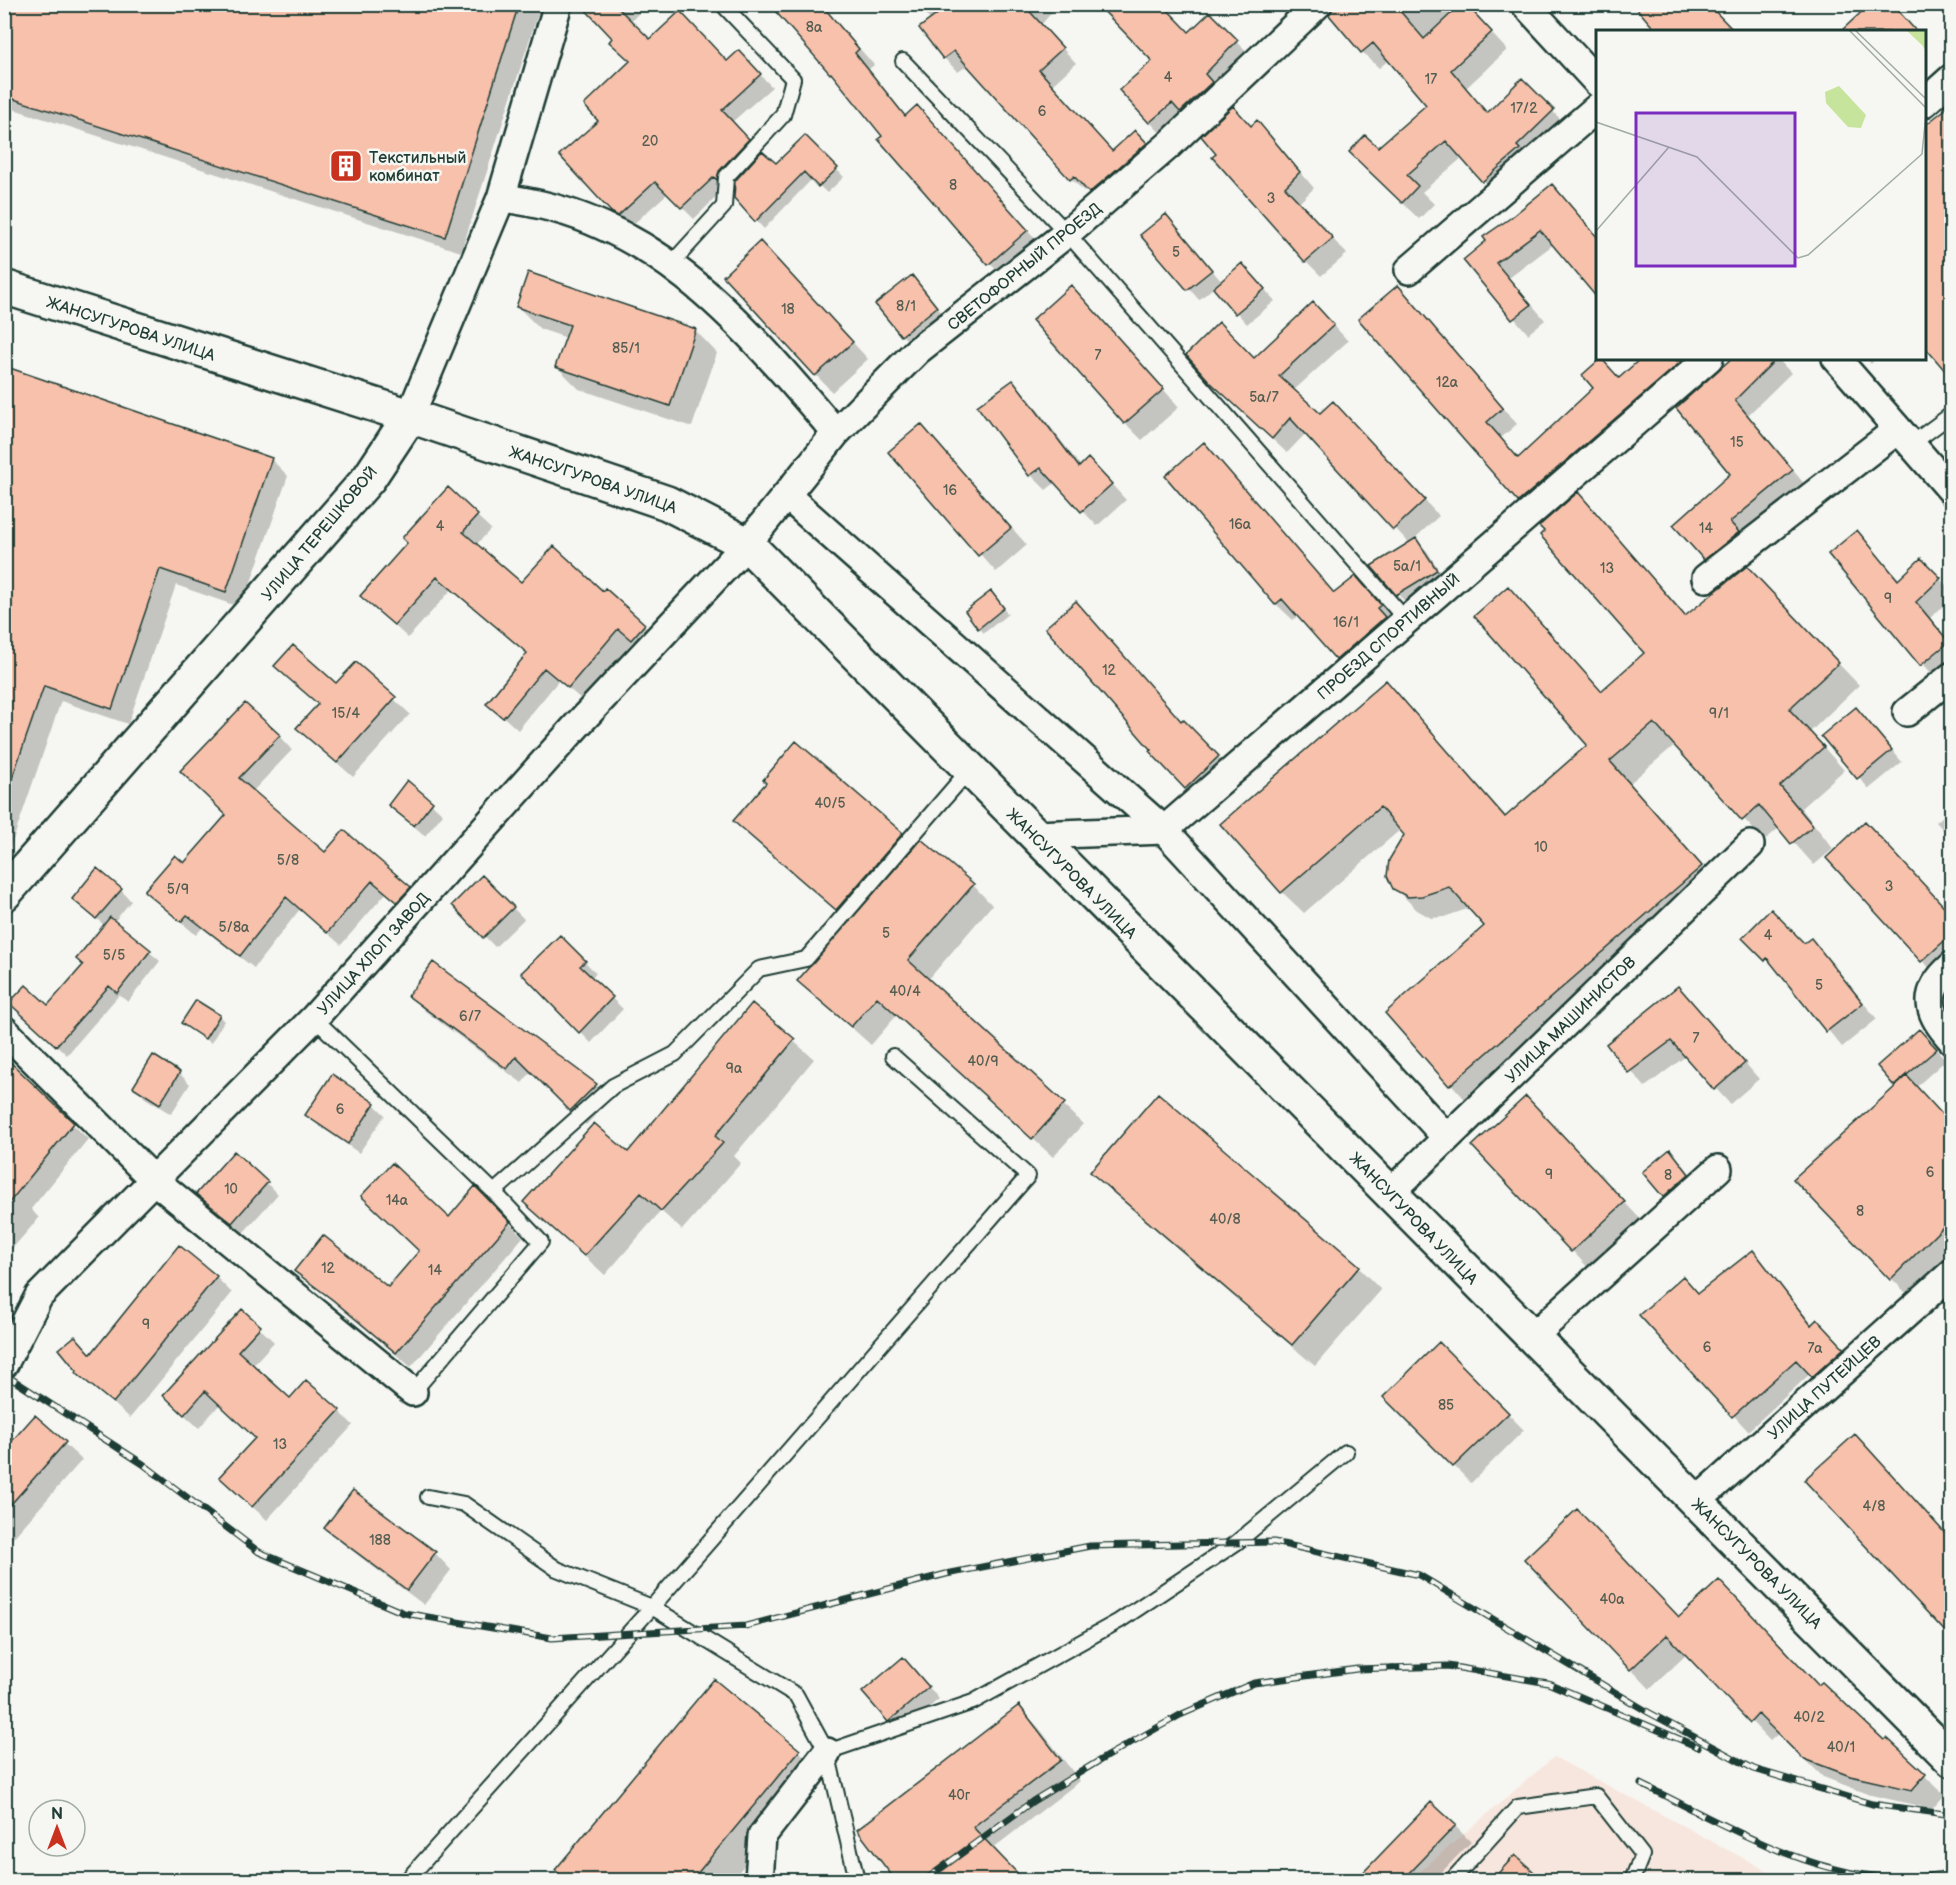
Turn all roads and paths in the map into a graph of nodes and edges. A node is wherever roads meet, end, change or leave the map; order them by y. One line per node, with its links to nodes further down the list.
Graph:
1 (558, 4): 10 (street, УЛИЦА ТЕРЕШКОВОЙ)
2 (1318, 4): 11 (street, СВЕТОФОРНЫЙ ПРОЕЗД)
3 (1525, 4): 7 (street)
4 (724, 8): 12 (lane)
5 (903, 61): 11 (lane)
6 (1952, 78): 8 (street)
7 (1596, 81)
8 (1926, 101)
9 (1596, 109): 13 (street)
10 (501, 198): 12 (street); 18 (street, УЛИЦА ТЕРЕШКОВОЙ)
11 (1067, 233): 19 (street, СВЕТОФОРНЫЙ ПРОЕЗД); 25 (lane)
12 (672, 263): 19 (street)
13 (1409, 270)
14 (4, 287): 18 (street, ЖАНСУГУРОВА УЛИЦА)
15 (1707, 360): 25 (street, ПРОЕЗД СПОРТИВНЫЙ)
16 (1838, 360): 20 (street)
17 (1952, 414): 20 (lane)
18 (410, 416): 23 (street, ЖАНСУГУРОВА УЛИЦА); 32 (street, УЛИЦА ТЕРЕШКОВОЙ)
19 (836, 433): 22 (street, СВЕТОФОРНЫЙ ПРОЕЗД)
20 (1904, 437): 21 (street); 24 (street)
21 (1952, 491)
22 (786, 495): 23 (street, СВЕТОФОРНЫЙ ПРОЕЗД); 29 (street)
23 (747, 544): 28 (street, ЖАНСУГУРОВА УЛИЦА); 34 (street, УЛИЦА ХЛОП ЗАВОД)
24 (1706, 578)
25 (1406, 620): 29 (street, ПРОЕЗД СПОРТИВНЫЙ)
26 (1952, 676): 27 (street)
27 (1907, 712)
28 (969, 770): 30 (street, ЖАНСУГУРОВА УЛИЦА); 41 (lane)
29 (1164, 830): 30 (street); 38 (street)
30 (1035, 835): 42 (street, ЖАНСУГУРОВА УЛИЦА)
31 (1750, 844): 38 (street, УЛИЦА МАШИНИСТОВ)
32 (4, 894)
33 (1952, 966): 36 (street)
34 (314, 1018): 40 (street, УЛИЦА ХЛОП ЗАВОД); 41 (lane)
35 (4, 1030): 40 (street)
36 (1952, 1040)
37 (893, 1056): 50 (lane)
38 (1447, 1138): 42 (street, УЛИЦА МАШИНИСТОВ)
39 (1718, 1169): 44 (street)
40 (154, 1180): 45 (street, УЛИЦА ХЛОП ЗАВОД); 46 (street)
41 (494, 1192): 46 (lane)
42 (1390, 1193): 44 (street, ЖАНСУГУРОВА УЛИЦА)
43 (1952, 1273): 49 (street, УЛИЦА ПУТЕЙЦЕВ)
44 (1531, 1338): 49 (street, ЖАНСУГУРОВА УЛИЦА)
45 (4, 1364)
46 (413, 1392)
47 (1346, 1452): 51 (lane)
48 (428, 1497): 50 (lane)
49 (1696, 1502): 52 (street, ЖАНСУГУРОВА УЛИЦА)
50 (652, 1606): 51 (lane); 53 (lane)
51 (827, 1752): 54 (street); 55 (lane)
52 (1952, 1760)
53 (407, 1881)
54 (759, 1881)
55 (857, 1881)
56 (1452, 1881): 57 (lane)
57 (1632, 1881)

